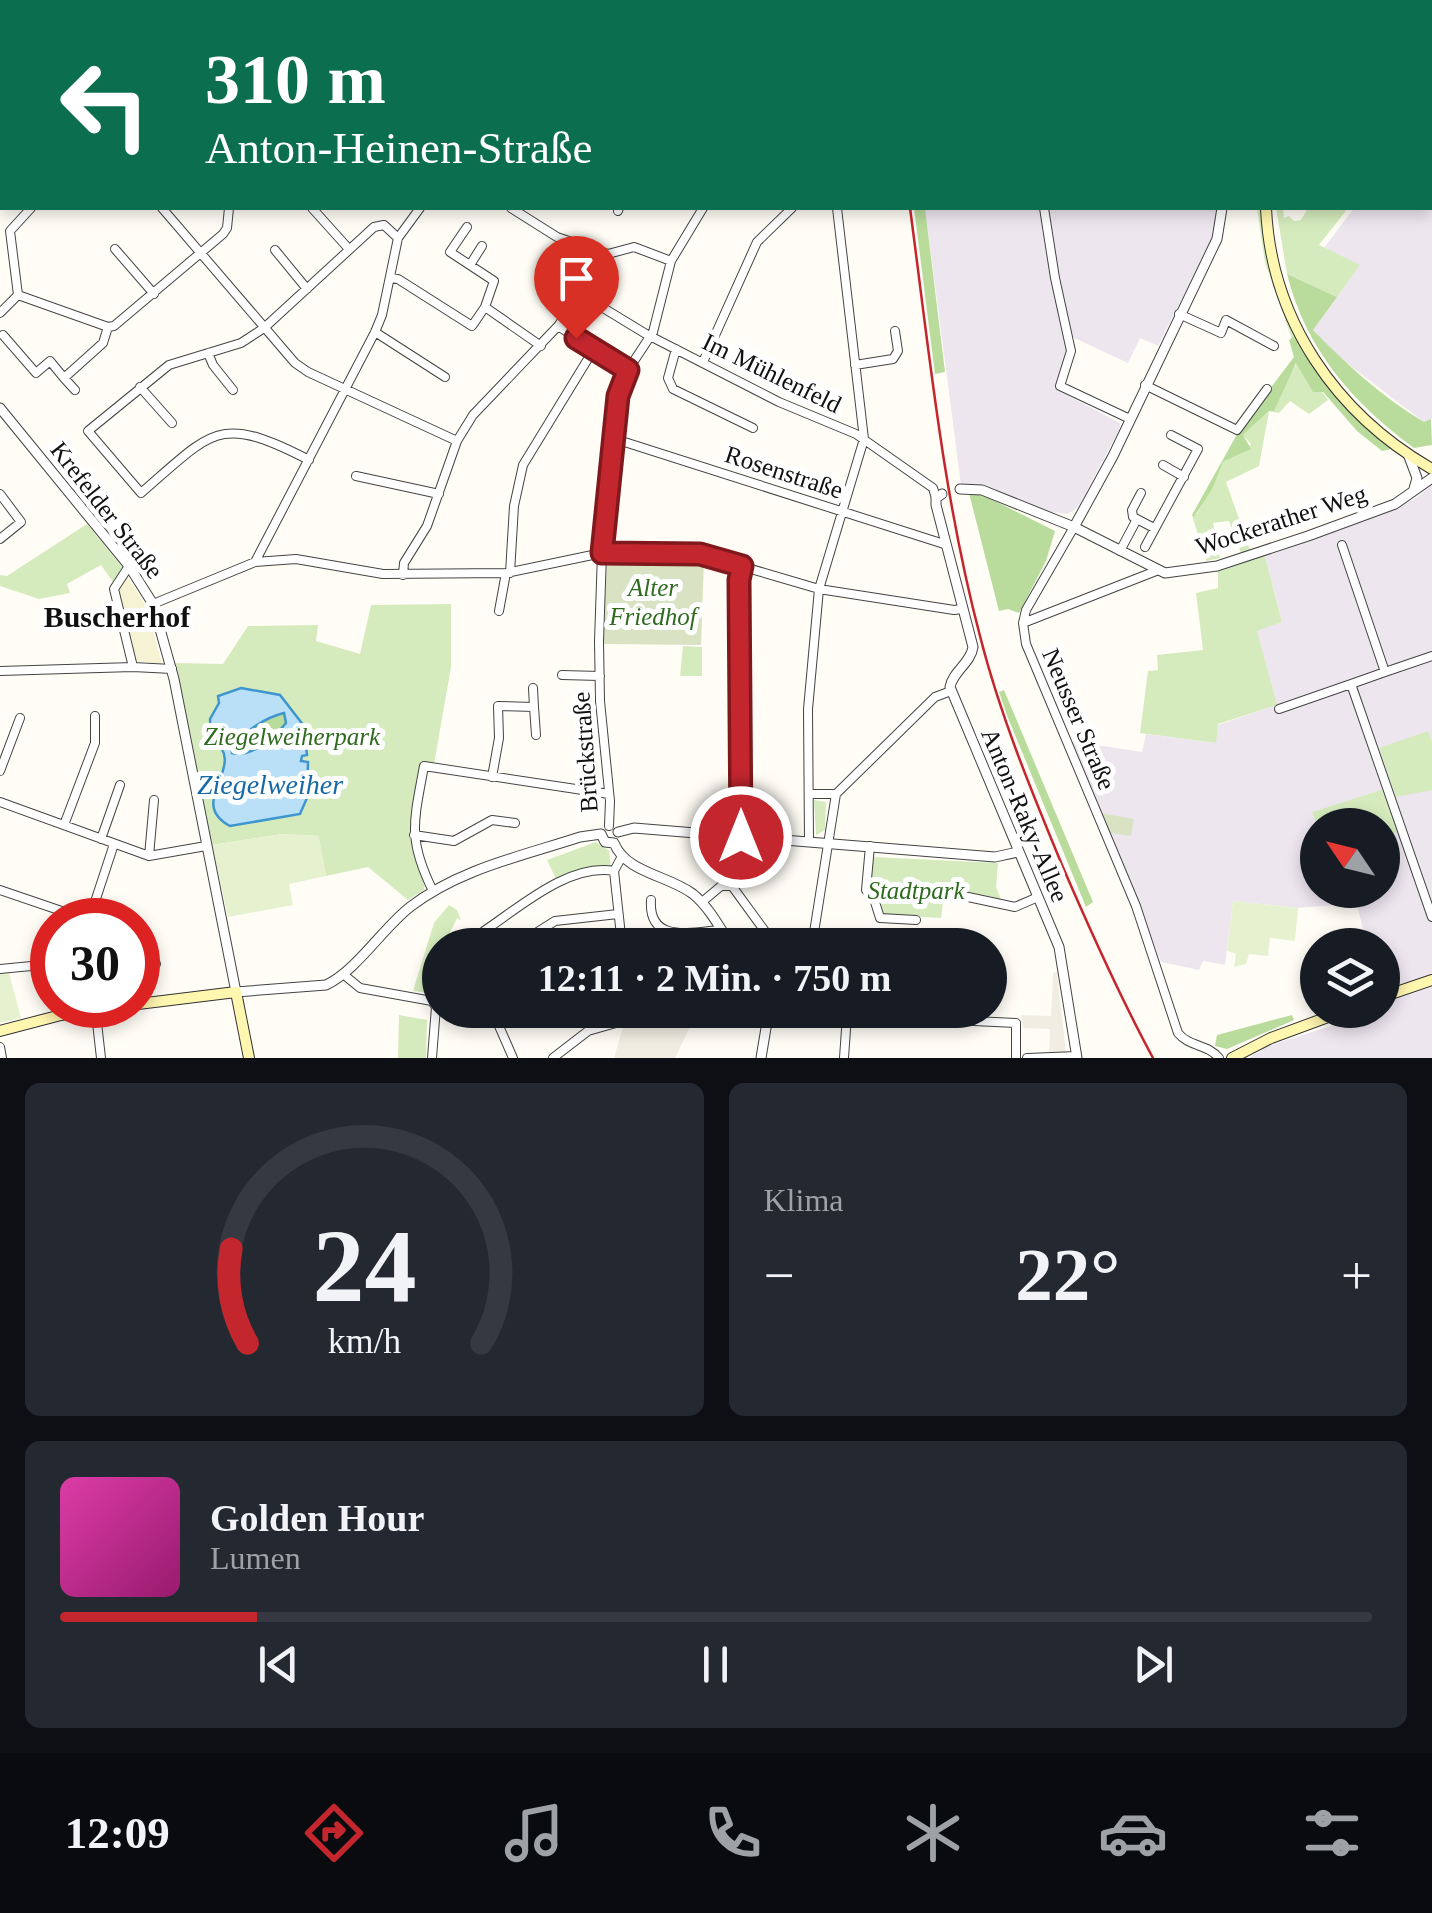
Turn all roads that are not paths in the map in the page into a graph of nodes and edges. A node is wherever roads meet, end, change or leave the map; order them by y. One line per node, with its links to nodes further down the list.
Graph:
1 (29, 210): 15 (street)
2 (164, 210): 22 (street)
3 (229, 210): 22 (street)
4 (314, 210): 18 (street)
5 (419, 210): 16 (street)
6 (514, 210): 21 (street)
7 (702, 210): 23 (street, Brückstraße)
8 (790, 210): 45 (street)
9 (837, 210): 46 (street)
10 (1044, 210): 57 (street)
11 (1222, 210): 32 (street, Neusser Straße)
12 (1266, 210): 64 (main road)
13 (0, 227): 15 (street)
14 (467, 227): 24 (street)
15 (10, 231): 28 (street)
16 (398, 238): 18 (street); 25 (street)
17 (482, 246): 24 (street)
18 (348, 248): 26 (street)
19 (115, 249): 27 (street)
20 (275, 250): 26 (street)
21 (608, 254): 23 (street); 29 (street)
22 (200, 255): 27 (street); 35 (street)
23 (671, 261): 39 (street, Brückstraße)
24 (470, 265): 30 (street)
25 (390, 278): 30 (street); 37 (street)
26 (307, 289): 35 (street)
27 (154, 294): 33 (street)
28 (18, 295): 31 (street); 33 (street)
29 (582, 295): 34 (street); 39 (street, Im Mühlenfeld)
30 (485, 308): 40 (street)
31 (0, 313)
32 (1179, 314): 41 (street); 50 (street, Neusser Straße)
33 (108, 326): 49 (street)
34 (558, 326): 40 (street); 42 (street)
35 (264, 328): 44 (street); 55 (street)
36 (896, 331): 46 (street)
37 (375, 332): 48 (street); 55 (street)
38 (3, 335): 49 (street)
39 (651, 336): 43 (street, Im Mühlenfeld); 47 (street, Brückstraße)
40 (541, 346): 63 (street)
41 (1274, 346)
42 (594, 349): 47 (street); 91 (street)
43 (676, 349): 45 (street, Im Mühlenfeld); 59 (street)
44 (208, 352): 51 (street); 54 (street)
45 (702, 362): 62 (street, Im Mühlenfeld)
46 (855, 365): 62 (street)
47 (628, 370): 61 (street, Brückstraße)
48 (444, 377)
49 (64, 378): 53 (street)
50 (1145, 385): 52 (street); 57 (street, Neusser Straße)
51 (140, 386): 58 (street); 65 (street)
52 (1268, 389)
53 (75, 390)
54 (232, 390)
55 (347, 390): 63 (street); 65 (street)
56 (0, 408): 88 (street, Krefelder Straße)
57 (1130, 419): 79 (street, Neusser Straße)
58 (172, 424)
59 (753, 428)
60 (1170, 435): 69 (street)
61 (612, 438): 77 (street, Rosenstraße); 86 (street, Brückstraße)
62 (864, 439): 76 (street, Im Mühlenfeld); 77 (street)
63 (457, 441): 74 (street)
64 (1408, 454): 67 (main road); 75 (street)
65 (309, 460): 87 (street)
66 (1163, 465): 69 (street)
67 (1432, 469)
68 (356, 476): 74 (street)
69 (1184, 477): 80 (street)
70 (1432, 478): 75 (street, Wockerather Weg)
71 (960, 489): 79 (street)
72 (1140, 493): 78 (street)
73 (0, 494): 81 (street)
74 (439, 494): 92 (street)
75 (1411, 494): 90 (street, Wockerather Weg)
76 (939, 496): 82 (street)
77 (842, 511): 82 (street, Rosenstraße); 93 (street)
78 (1137, 519): 80 (street); 85 (street)
79 (1074, 526): 85 (street); 97 (street, Neusser Straße)
80 (1154, 528): 84 (street)
81 (0, 539)
82 (944, 544): 95 (street)
83 (1342, 545): 102 (street)
84 (1145, 547)
85 (1120, 551): 90 (street)
86 (602, 553): 89 (street); 91 (street); 104 (street, Brückstraße)
87 (256, 562): 92 (street); 94 (street)
88 (129, 566): 94 (street, Krefelder Straße); 99 (street)
89 (742, 566): 93 (street); 125 (street)
90 (1156, 570): 97 (street, Wockerather Weg)
91 (508, 573): 92 (street); 96 (street)
92 (403, 575)
93 (819, 589): 95 (street); 117 (street)
94 (153, 604): 100 (street, Krefelder Straße)
95 (962, 609): 107 (street)
96 (499, 611)
97 (1023, 623): 184 (street, Neusser Straße)
98 (1432, 656): 102 (street)
99 (133, 667): 100 (street); 101 (street)
100 (172, 669): 130 (street, Krefelder Straße)
101 (0, 671)
102 (1385, 672): 105 (street)
103 (562, 676): 104 (street, Brückstraße)
104 (600, 676): 116 (street, Brückstraße)
105 (1352, 684): 109 (street); 145 (street)
106 (534, 688): 108 (street)
107 (951, 690): 118 (street); 132 (street, Anton-Raky-Allee)
108 (534, 707): 112 (street); 114 (street)
109 (1279, 710)
110 (95, 716): 122 (street)
111 (20, 718): 113 (street)
112 (536, 735)
113 (0, 771)
114 (492, 777): 116 (street); 124 (street)
115 (120, 786): 126 (street)
116 (609, 794): 123 (street, Brückstraße)
117 (810, 794): 118 (street); 127 (street)
118 (836, 794): 128 (street)
119 (154, 800): 133 (street)
120 (0, 802): 122 (street)
121 (514, 822): 124 (street)
122 (64, 825): 126 (street)
123 (610, 831): 125 (street); 134 (street, Brückstraße); 137 (street)
124 (414, 834): 137 (street)
125 (741, 837): 127 (street)
126 (102, 839): 129 (street)
127 (809, 841): 128 (street)
128 (830, 841): 131 (street); 153 (street)
129 (114, 844): 133 (street); 139 (street)
130 (206, 846): 133 (street); 159 (street, Krefelder Straße)
131 (870, 846): 132 (street); 146 (street)
132 (1018, 852): 140 (street, Anton-Raky-Allee)
133 (148, 856)
134 (621, 858): 135 (street); 143 (street)
135 (614, 870): 144 (street); 147 (street)
136 (0, 890): 141 (street)
137 (433, 891): 156 (street)
138 (954, 894): 140 (street)
139 (96, 898)
140 (1038, 898): 173 (street, Anton-Raky-Allee)
141 (30, 900)
142 (652, 900): 150 (street)
143 (702, 902): 151 (street); 152 (street)
144 (618, 914): 148 (street); 149 (street)
145 (1432, 917)
146 (916, 920)
147 (487, 928)
148 (543, 928)
149 (620, 928)
150 (661, 928)
151 (721, 928)
152 (763, 928)
153 (815, 928)
154 (30, 966): 155 (street)
155 (0, 969)
156 (343, 974): 159 (street); 160 (street)
157 (1432, 980): 158 (main road)
158 (1400, 991)
159 (236, 992): 161 (main road); 176 (main road, Krefelder Straße)
160 (422, 998)
161 (160, 1001)
162 (30, 1023): 171 (main road)
163 (1007, 1023): 182 (street)
164 (97, 1028): 175 (street)
165 (434, 1028): 177 (street)
166 (500, 1028): 178 (street)
167 (595, 1028): 179 (street)
168 (766, 1028): 180 (street)
169 (846, 1028): 181 (street)
170 (1300, 1028): 185 (main road)
171 (0, 1031)
172 (0, 1048): 174 (street)
173 (1077, 1057): 183 (street)
174 (2, 1058)
175 (101, 1058)
176 (249, 1058)
177 (432, 1058)
178 (513, 1058)
179 (553, 1058)
180 (761, 1058)
181 (844, 1058)
182 (1016, 1058)
183 (1027, 1058)
184 (1220, 1058)
185 (1232, 1058)

